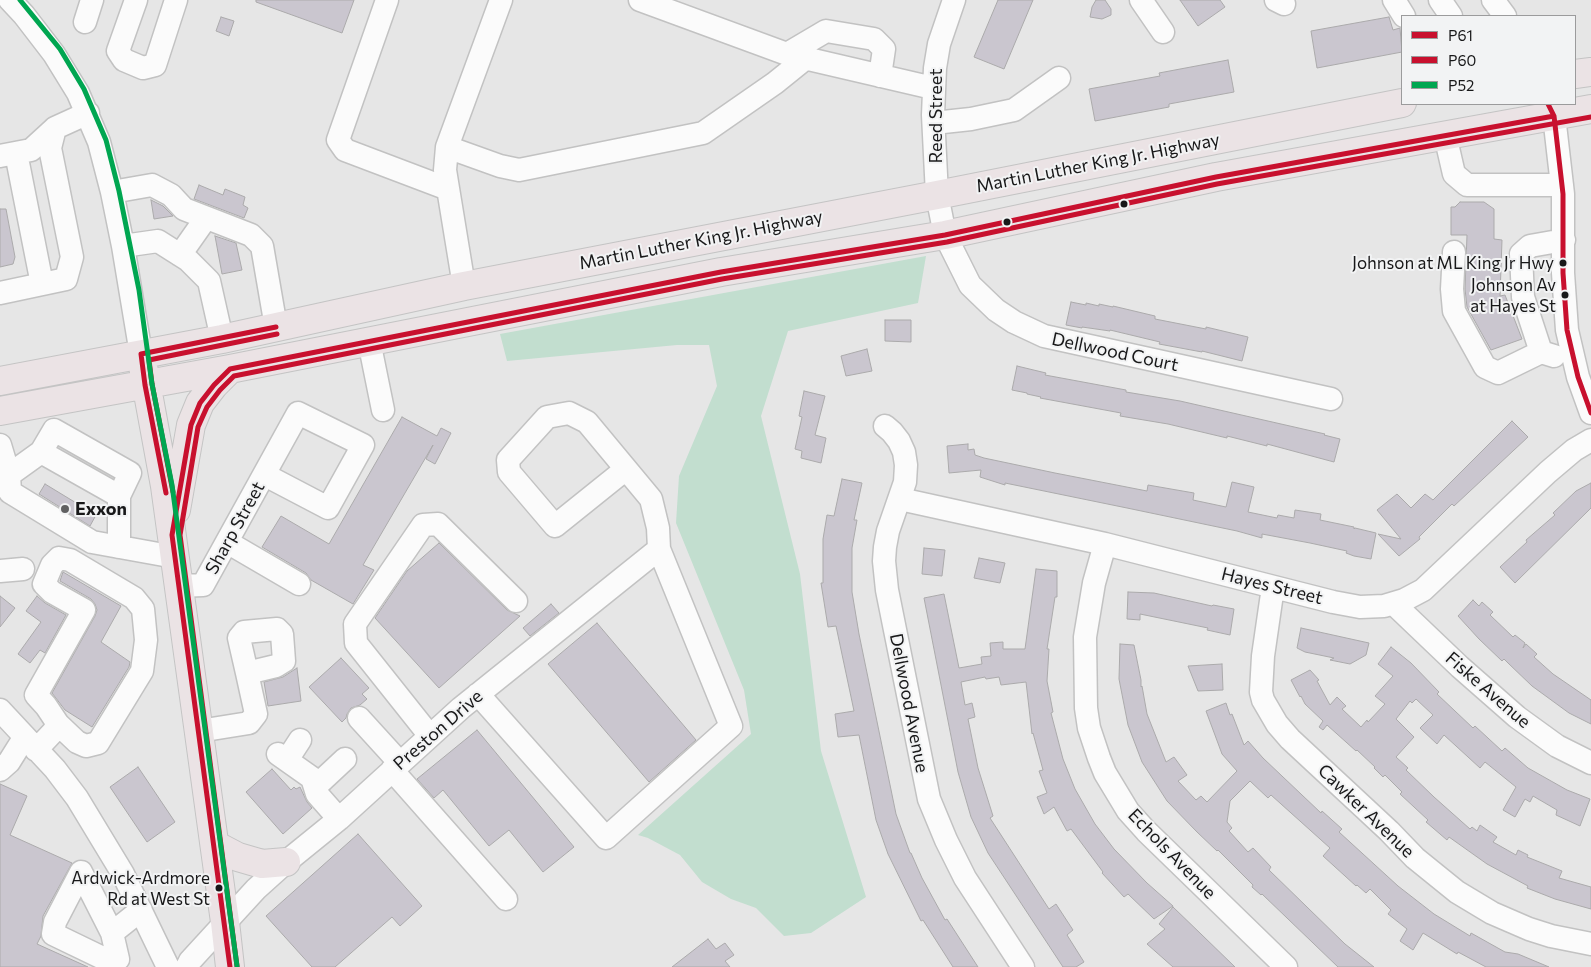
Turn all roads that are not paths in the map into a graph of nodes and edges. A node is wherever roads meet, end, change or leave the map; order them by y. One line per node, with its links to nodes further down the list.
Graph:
1 (10, 0): 27 (street)
2 (92, 0): 16 (street)
3 (136, 0): 4 (street)
4 (176, 0)
5 (386, 0): 34 (street)
6 (500, 0): 31 (street)
7 (640, 0): 18 (street)
8 (954, 0): 23 (street, Reed Street)
9 (1141, 0): 17 (street)
10 (1394, 0): 13 (street)
11 (1440, 0): 14 (street)
12 (1493, 0): 15 (street)
13 (1403, 15)
14 (1450, 15)
15 (1504, 15)
16 (86, 22)
17 (1162, 32)
18 (797, 56): 21 (street); 21 (street); 31 (street)
19 (1591, 72): 20 (main road)
20 (1576, 74)
21 (880, 76): 23 (street)
22 (1060, 78): 28 (street)
23 (933, 88): 28 (street, Reed Street)
24 (1401, 103): 36 (main road, Martin Luther King Jr. Highway)
25 (1591, 109): 26 (main road, Martin Luther King Jr. Highway)
26 (1551, 110): 30 (main road, Martin Luther King Jr. Highway); 33 (street)
27 (88, 113): 29 (street); 35 (street)
28 (934, 123): 36 (street, Reed Street)
29 (55, 128): 32 (street); 43 (street)
30 (1445, 135): 33 (street); 38 (main road, Martin Luther King Jr. Highway)
31 (447, 147): 34 (street)
32 (8, 154): 43 (street)
33 (1562, 185): 39 (street)
34 (448, 189): 44 (street)
35 (112, 192): 37 (street); 40 (street)
36 (938, 195): 38 (street, Reed Street); 44 (main road, Martin Luther King Jr. Highway)
37 (206, 218): 42 (street); 46 (street)
38 (945, 235): 48 (main road, Martin Luther King Jr. Highway); 55 (street, Dellwood Court)
39 (1564, 240): 49 (street); 50 (street)
40 (123, 246): 42 (street); 51 (street)
41 (1454, 252): 49 (street)
42 (180, 255): 47 (street)
43 (42, 284): 45 (street)
44 (464, 286): 46 (main road, Martin Luther King Jr. Highway)
45 (0, 294)
46 (276, 327): 47 (main road, Martin Luther King Jr. Highway)
47 (222, 339): 51 (main road, Martin Luther King Jr. Highway)
48 (369, 341): 52 (main road, Martin Luther King Jr. Highway); 56 (street)
49 (1540, 352): 50 (street)
50 (1571, 353): 58 (street)
51 (141, 354): 53 (main road, Martin Luther King Jr. Highway); 54 (main road)
52 (230, 369): 54 (main road, Martin Luther King Jr. Highway); 68 (main road)
53 (0, 381)
54 (145, 385): 57 (main road, Martin Luther King Jr. Highway); 68 (main road)
55 (1331, 400)
56 (383, 410)
57 (0, 411)
58 (1591, 412)
59 (885, 426): 65 (street, Dellwood Avenue)
60 (1591, 440): 77 (street, Hayes Street)
61 (0, 445): 63 (street)
62 (626, 470): 62 (street); 70 (street)
63 (8, 475): 69 (street); 69 (street)
64 (264, 475): 64 (street, Sharp Street); 66 (street, Sharp Street)
65 (900, 500): 67 (street, Hayes Street); 103 (street, Dellwood Avenue)
66 (227, 542): 73 (street); 74 (street, Sharp Street)
67 (1105, 544): 75 (street, Hayes Street); 104 (street, Echols Avenue)
68 (174, 546): 69 (street); 74 (main road)
69 (119, 547)
70 (659, 549): 79 (street, Preston Drive); 79 (street)
71 (23, 569): 72 (street)
72 (0, 571)
73 (299, 584)
74 (179, 586): 83 (main road)
75 (1273, 586): 77 (street, Hayes Street); 99 (street, Cawker Avenue)
76 (516, 601): 84 (street)
77 (1394, 604): 88 (street, Fiske Avenue)
78 (247, 673): 83 (street)
79 (478, 694): 84 (street, Preston Drive)
80 (0, 710): 86 (street)
81 (359, 718): 89 (street)
82 (58, 724): 82 (street); 86 (street)
83 (200, 732): 93 (main road)
84 (430, 736): 89 (street, Preston Drive)
85 (300, 740): 91 (street)
86 (30, 744): 90 (street); 96 (street)
87 (345, 758): 91 (street)
88 (1591, 763)
89 (396, 767): 92 (street, Preston Drive); 95 (street)
90 (0, 770)
91 (315, 787): 92 (street)
92 (339, 819): 94 (street, Preston Drive)
93 (215, 845): 94 (main road); 97 (main road)
94 (286, 862): 97 (street, Preston Drive)
95 (506, 899)
96 (141, 910): 98 (street); 100 (street)
97 (225, 922): 101 (street, Preston Drive); 102 (main road)
98 (112, 933)
99 (1591, 944)
100 (168, 967)
101 (187, 967)
102 (230, 967)
103 (1023, 967)
104 (1286, 967)

